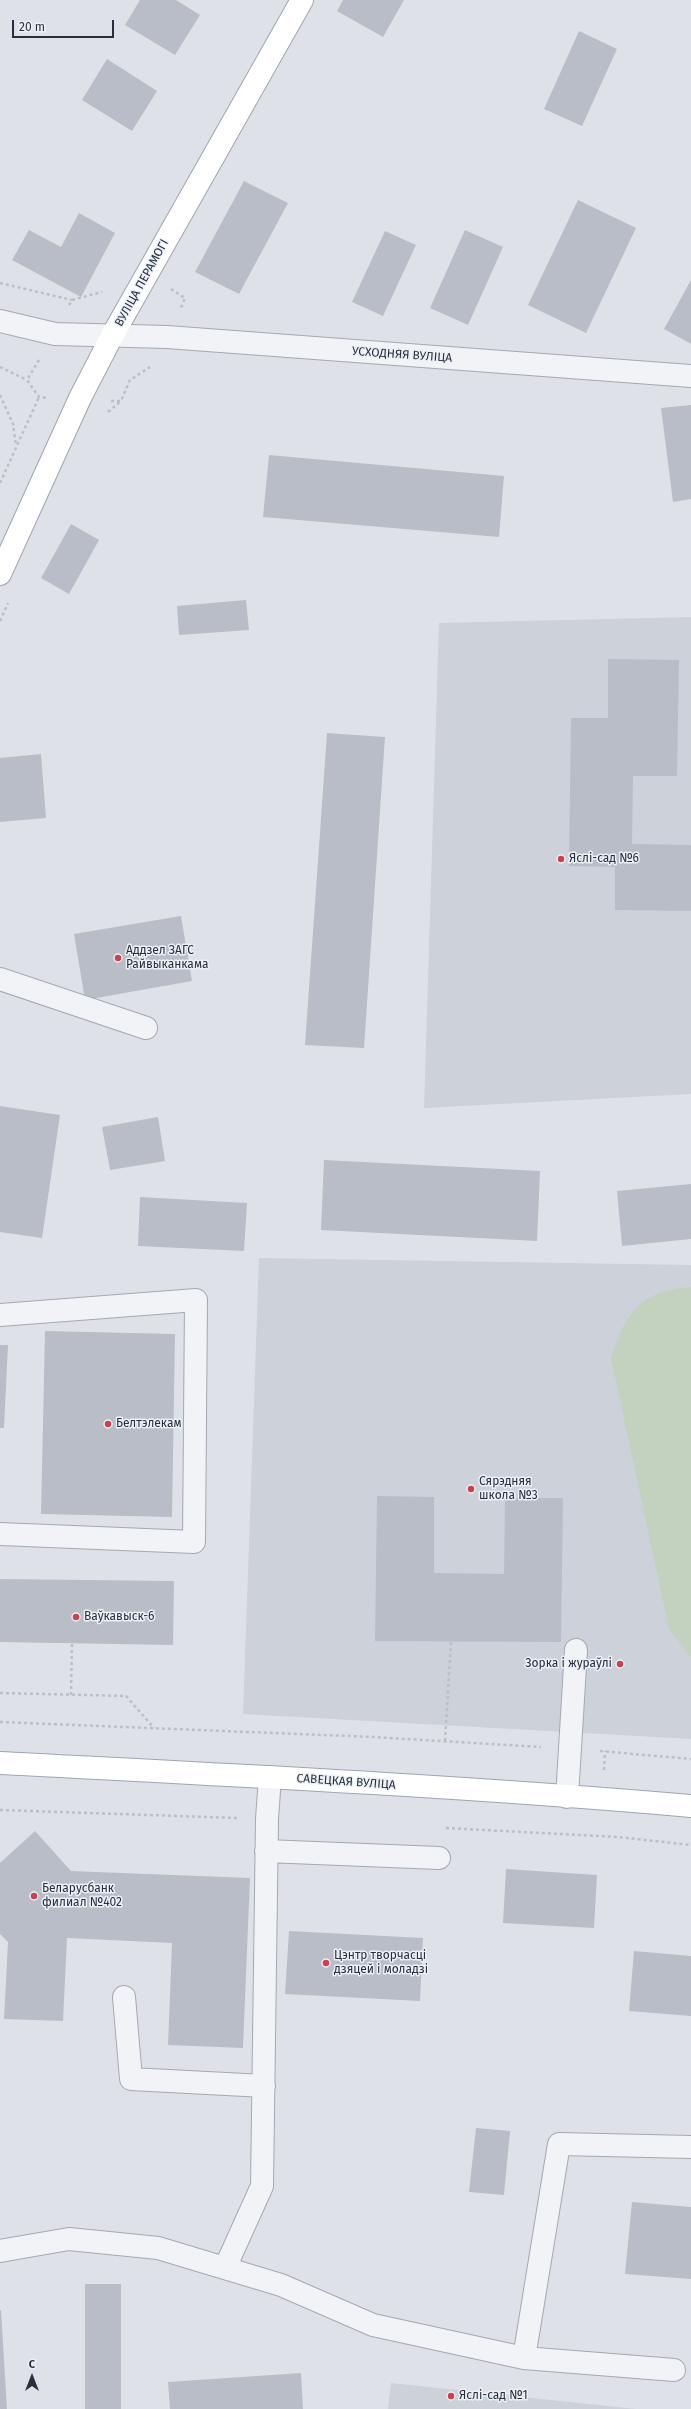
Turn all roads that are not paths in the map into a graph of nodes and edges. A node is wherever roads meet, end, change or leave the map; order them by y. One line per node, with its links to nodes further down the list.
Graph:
1 (302, 0): 3 (main road, ВУЛІЦА ПЕРАМОГІ)
2 (0, 321): 3 (street, УСХОДНЯЯ ВУЛІЦА)
3 (112, 336): 4 (street, УСХОДНЯЯ ВУЛІЦА); 5 (main road, ВУЛІЦА ПЕРАМОГІ)
4 (691, 376)
5 (0, 574)
6 (0, 979): 7 (street)
7 (146, 1028)
8 (0, 1315): 9 (street)
9 (0, 1534)
10 (576, 1650): 13 (street)
11 (0, 1763): 12 (main road, САВЕЦКАЯ ВУЛІЦА)
12 (270, 1777): 13 (main road, САВЕЦКАЯ ВУЛІЦА); 15 (street)
13 (567, 1796): 14 (main road, САВЕЦКАЯ ВУЛІЦА)
14 (691, 1806)
15 (266, 1851): 16 (street); 18 (street)
16 (439, 1858)
17 (124, 1998): 18 (street)
18 (264, 2086): 21 (street)
19 (691, 2147): 22 (street)
20 (0, 2251): 21 (street)
21 (225, 2268): 22 (street)
22 (524, 2358): 23 (street)
23 (674, 2370)

